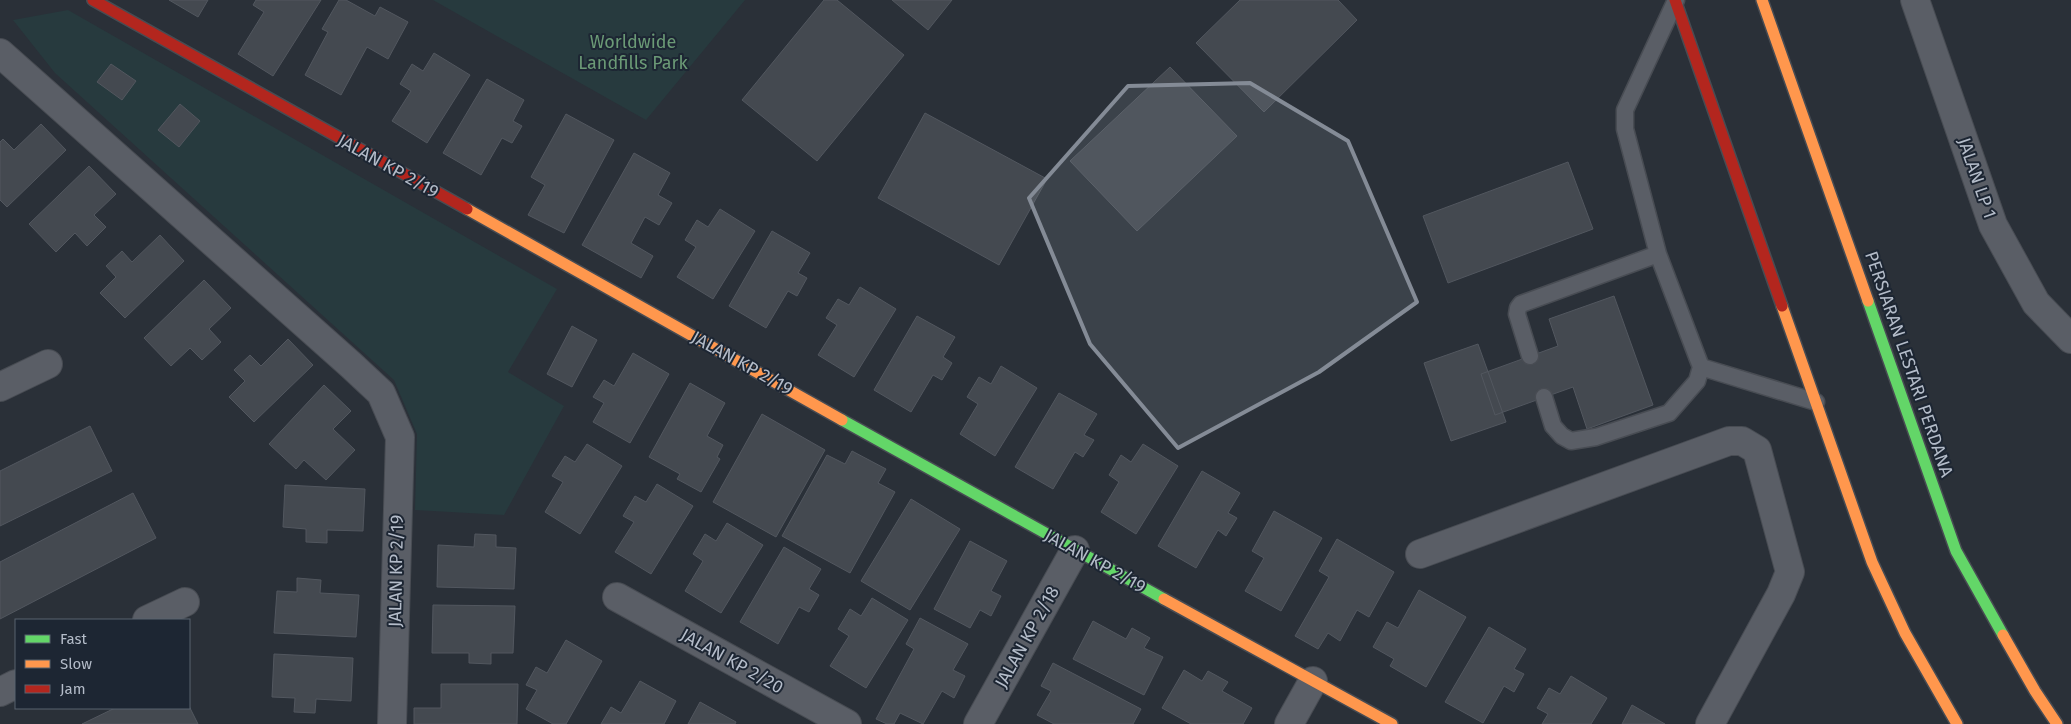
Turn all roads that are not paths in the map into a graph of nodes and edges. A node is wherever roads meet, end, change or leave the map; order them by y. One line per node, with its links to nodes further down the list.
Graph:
1 (93, 0): 14 (main road, JALAN KP 2/19)
2 (1675, 0): 6 (lane); 13 (main road)
3 (1762, 0): 29 (main road, PERSIARAN LESTARI PERDANA)
4 (1915, 0): 7 (street, JALAN LP 1)
5 (0, 53): 22 (street, JALAN KP 2/19)
6 (1658, 254): 8 (lane); 10 (lane)
7 (2071, 339)
8 (1530, 356)
9 (48, 364): 11 (street)
10 (1701, 367): 12 (lane); 13 (lane)
11 (0, 387)
12 (1544, 397)
13 (1816, 402): 28 (main road)
14 (1075, 550): 19 (main road, JALAN KP 2/19); 24 (street, JALAN KP 2/18)
15 (1420, 554): 27 (street)
16 (617, 597): 23 (street, JALAN KP 2/20)
17 (185, 602): 18 (street)
18 (149, 619)
19 (1313, 680): 25 (street); 26 (main road, JALAN KP 2/19)
20 (15, 684): 21 (street)
21 (0, 692)
22 (392, 724)
23 (847, 724)
24 (978, 724)
25 (1290, 724)
26 (1392, 724)
27 (1710, 724)
28 (1957, 724)
29 (2057, 724)

